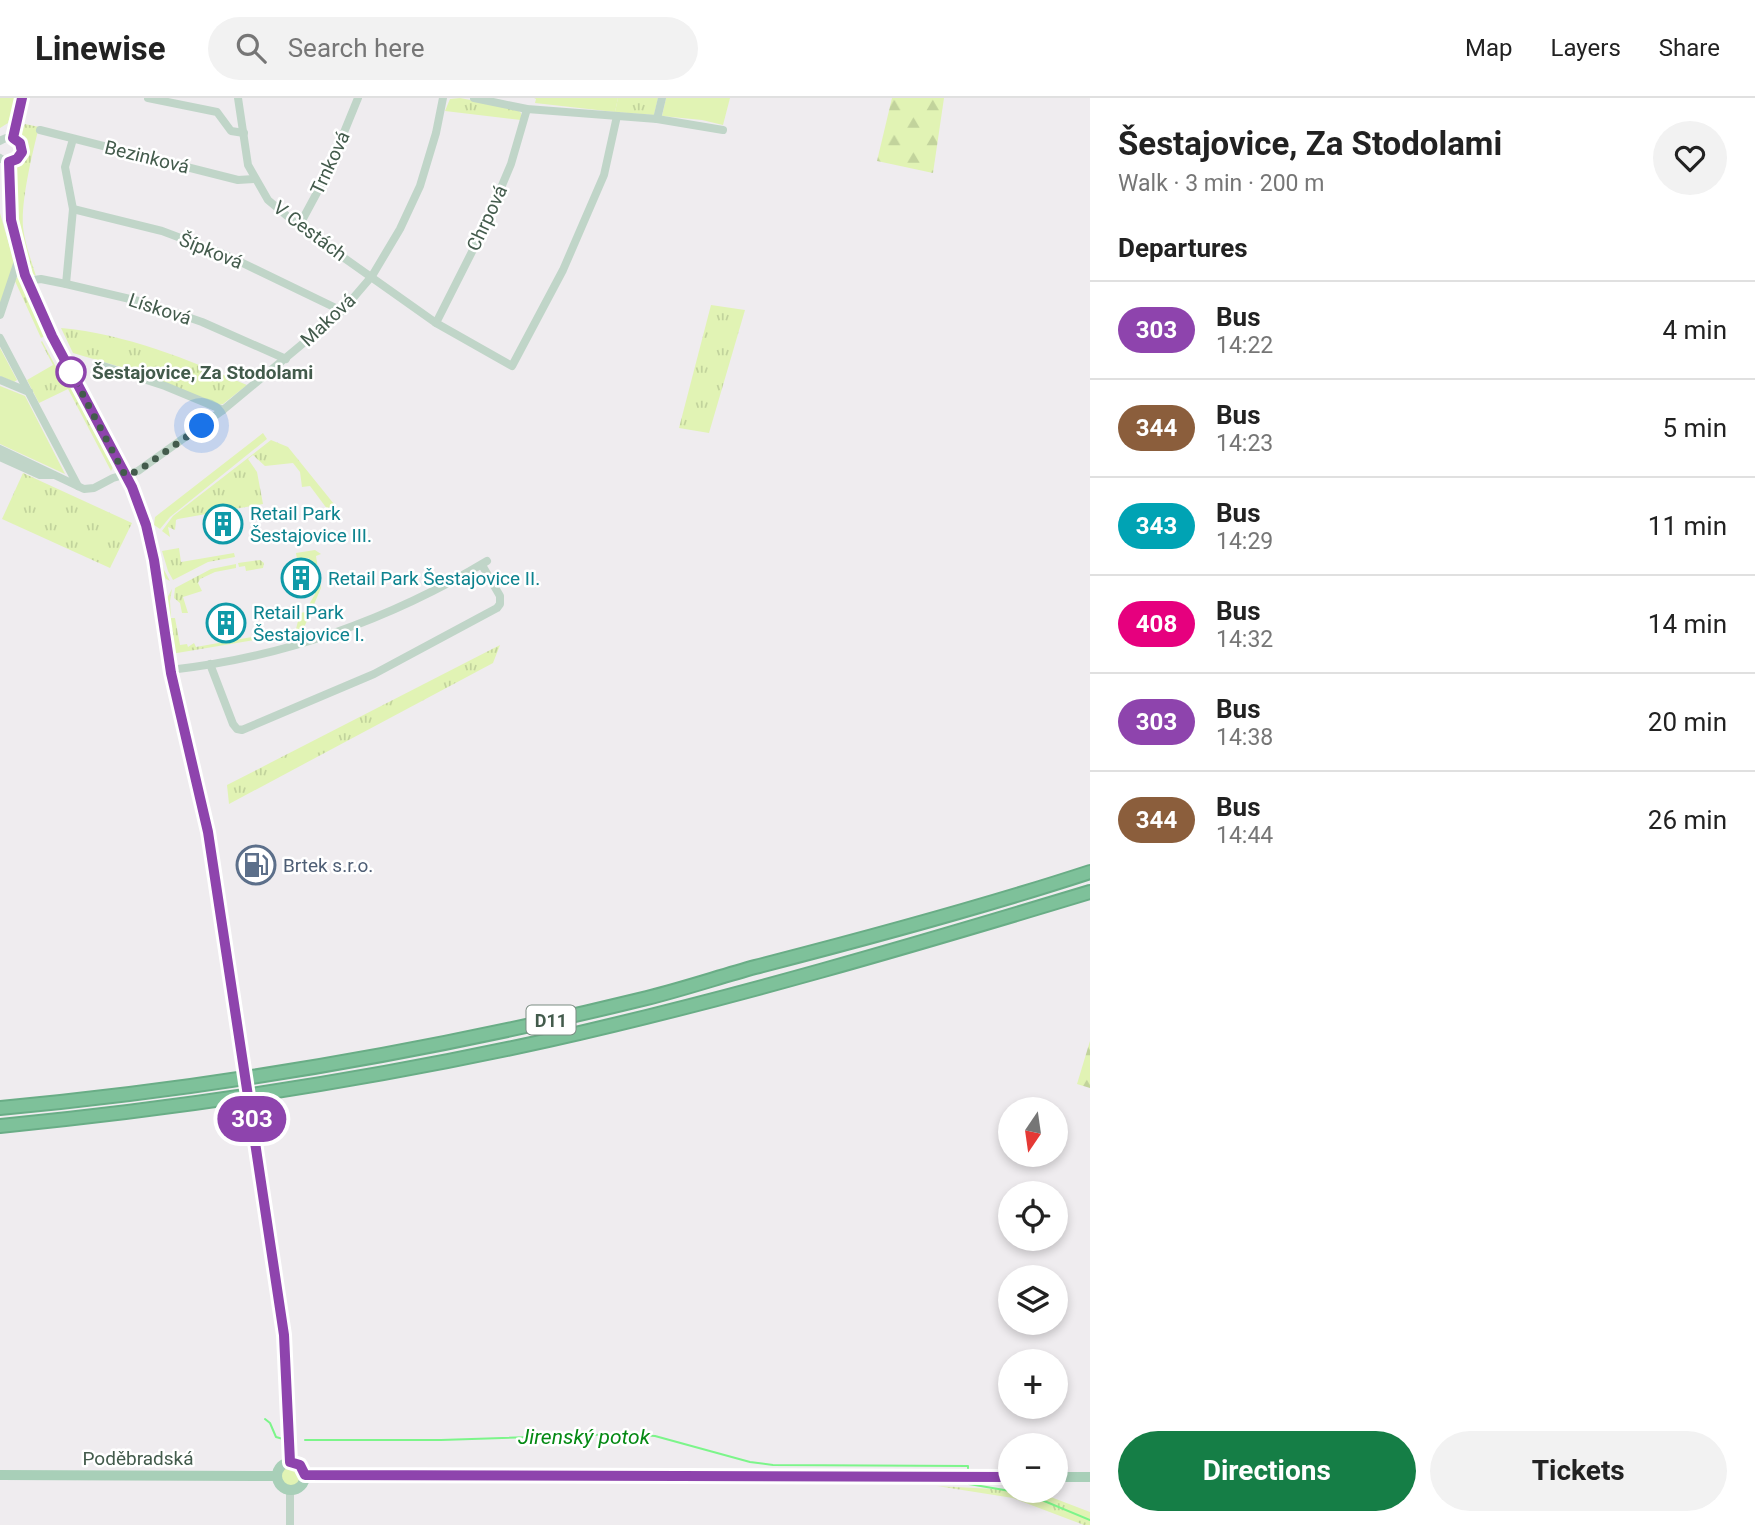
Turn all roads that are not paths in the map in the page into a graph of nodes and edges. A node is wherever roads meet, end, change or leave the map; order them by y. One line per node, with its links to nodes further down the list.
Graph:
1 (22, 98): 15 (street)
2 (148, 98): 14 (street)
3 (238, 98): 14 (street, V Cestách)
4 (358, 98): 22 (street, Trnková)
5 (443, 98): 24 (street, Maková)
6 (474, 98): 8 (street)
7 (662, 98): 11 (street)
8 (509, 101): 9 (street)
9 (527, 109): 10 (street); 29 (street, Chrpová)
10 (617, 116): 11 (street); 29 (street, V Cestách)
11 (657, 119): 13 (street)
12 (40, 130): 16 (street, Bezinková)
13 (723, 130)
14 (243, 133): 20 (street, V Cestách)
15 (13, 138): 17 (street); 19 (street)
16 (73, 139): 20 (street, Bezinková); 21 (street)
17 (0, 141)
18 (0, 158): 19 (street)
19 (9, 162): 23 (street)
20 (254, 179): 22 (street, V Cestách)
21 (73, 209): 26 (street); 27 (street, Šípková)
22 (299, 226): 24 (street, V Cestách)
23 (19, 258): 25 (street); 28 (street)
24 (372, 276): 27 (street, Maková); 29 (street, V Cestách)
25 (27, 281): 26 (street, Lísková); 39 (street)
26 (66, 284): 31 (street, Lísková)
27 (342, 311): 31 (street, Maková)
28 (0, 313)
29 (436, 323)
30 (0, 338): 34 (street)
31 (286, 359): 35 (street, Maková)
32 (97, 364): 35 (street)
33 (0, 380): 34 (street)
34 (29, 392): 40 (street)
35 (223, 410): 39 (street, Maková)
36 (0, 449): 38 (street)
37 (0, 457): 38 (street)
38 (53, 475): 40 (street)
39 (125, 475): 40 (street, Maková); 42 (street)
40 (78, 486)
41 (210, 664): 41 (street); 42 (street)
42 (170, 670): 45 (street)
43 (1090, 872): 47 (highway, D11)
44 (1090, 892): 48 (highway, D11)
45 (244, 1067)
46 (250, 1104): 49 (street)
47 (0, 1108)
48 (0, 1126)
49 (290, 1462): 51 (main road); 52 (main road)
50 (0, 1475): 52 (main road, Poděbradská)
51 (305, 1475): 53 (main road); 56 (main road)
52 (277, 1476): 56 (main road)
53 (998, 1477)
54 (1068, 1477): 55 (main road)
55 (1090, 1477)
56 (290, 1490): 57 (street)
57 (290, 1525)

